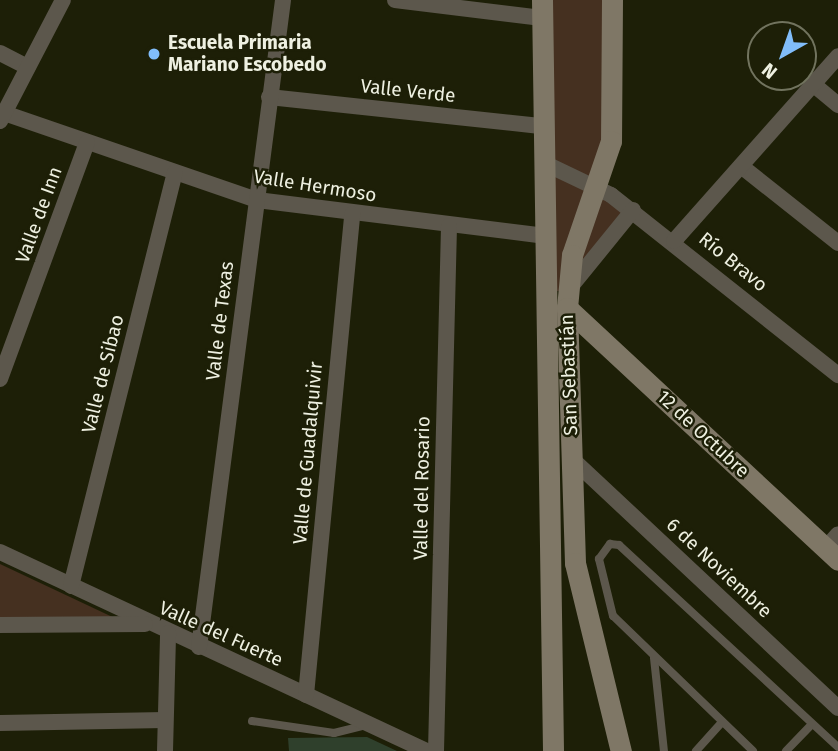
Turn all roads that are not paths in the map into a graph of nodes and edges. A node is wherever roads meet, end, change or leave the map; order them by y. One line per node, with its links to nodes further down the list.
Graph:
1 (63, 0): 8 (street)
2 (283, 0): 12 (street, Valle de Texas)
3 (395, 0): 5 (street)
4 (612, 0): 20 (main road, San Sebastián)
5 (542, 9): 15 (main road, San Sebastián)
6 (0, 53): 8 (street)
7 (838, 56): 9 (street)
8 (28, 67): 14 (street)
9 (817, 80)
10 (817, 87): 13 (street)
11 (807, 91): 18 (street)
12 (269, 97): 15 (street, Valle Verde); 21 (street, Valle de Texas)
13 (838, 105)
14 (2, 117): 16 (street, Valle Hermoso)
15 (542, 126): 17 (main road, San Sebastián)
16 (88, 143): 19 (street, Valle Hermoso); 30 (street, Valle de Inn)
17 (544, 163): 20 (street, Río Bravo); 25 (main road, San Sebastián)
18 (741, 166): 26 (street); 27 (street)
19 (175, 173): 21 (street, Valle Hermoso); 34 (street, Valle de Sibao)
20 (598, 186): 22 (street, Río Bravo); 28 (main road, San Sebastián)
21 (257, 200): 23 (street, Valle Hermoso); 38 (street, Valle de Texas)
22 (632, 210): 26 (street, Río Bravo); 28 (street)
23 (352, 215): 24 (street, Valle Hermoso); 40 (street, Valle de Guadalquivir)
24 (449, 226): 25 (street, Valle Hermoso); 51 (street, Valle del Rosario)
25 (548, 236): 52 (main road, San Sebastián)
26 (674, 242): 29 (street, Río Bravo)
27 (838, 243)
28 (567, 300): 31 (main road, San Sebastián); 32 (main road, 12 de Octubre)
29 (838, 375)
30 (0, 379)
31 (571, 458): 41 (street, 6 de Noviembre); 53 (main road, San Sebastián)
32 (834, 547)
33 (0, 551): 34 (street, Valle del Fuerte)
34 (71, 586): 35 (street, Valle del Fuerte)
35 (147, 624): 36 (street); 37 (street, Valle del Fuerte)
36 (0, 625)
37 (169, 633): 38 (street, Valle del Fuerte); 42 (street)
38 (199, 647): 40 (street, Valle del Fuerte)
39 (654, 658): 44 (lane); 47 (lane); 54 (lane)
40 (306, 695): 46 (street, Valle del Fuerte)
41 (838, 708)
42 (165, 720): 45 (street); 49 (street)
43 (252, 721): 46 (lane)
44 (722, 722): 55 (lane); 56 (lane)
45 (0, 723)
46 (369, 724): 50 (street, Valle del Fuerte)
47 (812, 724): 48 (lane); 57 (lane)
48 (838, 747)
49 (165, 751)
50 (426, 751)
51 (436, 751)
52 (553, 751)
53 (621, 751)
54 (664, 751)
55 (696, 751)
56 (753, 751)
57 (786, 751)

